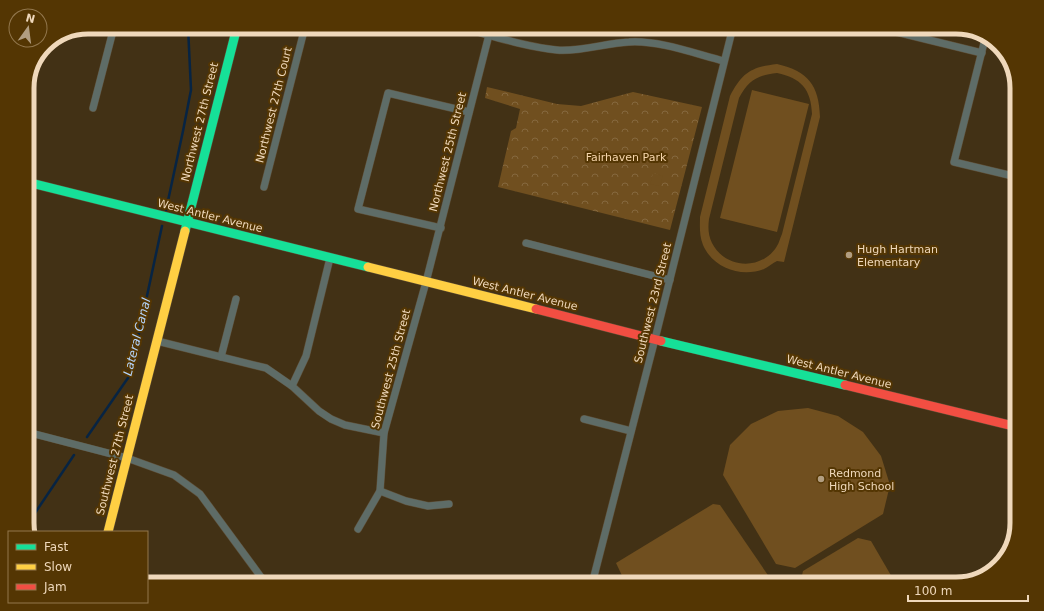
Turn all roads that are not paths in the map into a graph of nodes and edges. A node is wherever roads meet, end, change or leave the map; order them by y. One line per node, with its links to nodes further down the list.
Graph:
1 (112, 34): 11 (street)
2 (235, 34): 16 (street, Northwest 27th Street)
3 (303, 34): 15 (street, Northwest 27th Court)
4 (489, 34): 12 (street, Northwest 25th Street)
5 (499, 34): 10 (street)
6 (731, 34): 10 (street, Southwest 23rd Street)
7 (905, 34): 9 (street)
8 (984, 42): 9 (street)
9 (982, 53): 13 (street)
10 (724, 61): 20 (street, Southwest 23rd Street)
11 (93, 108)
12 (469, 112): 17 (street, Northwest 25th Street); 17 (street)
13 (1010, 175)
14 (34, 184): 16 (street, West Antler Avenue)
15 (264, 187)
16 (187, 222): 19 (street, West Antler Avenue); 24 (street, Southwest 27th Street)
17 (441, 228): 21 (street, Northwest 25th Street)
18 (526, 243): 20 (street)
19 (330, 258): 21 (street, West Antler Avenue); 26 (street)
20 (670, 280): 23 (street, Southwest 23rd Street)
21 (426, 282): 23 (street, West Antler Avenue); 30 (street, Southwest 25th Street)
22 (236, 299): 25 (street)
23 (655, 339): 28 (street, West Antler Avenue); 29 (street, Southwest 23rd Street)
24 (157, 341): 25 (street); 32 (street, Southwest 27th Street)
25 (221, 357): 26 (street)
26 (292, 386): 30 (street)
27 (584, 419): 29 (street)
28 (1010, 425)
29 (631, 431): 38 (street, Southwest 23rd Street)
30 (384, 433): 33 (street, Southwest 25th Street)
31 (34, 434): 32 (street)
32 (127, 458): 36 (street, Southwest 27th Street); 37 (street)
33 (380, 491): 34 (street); 35 (street, Southwest 25th Street)
34 (449, 504)
35 (358, 529)
36 (108, 531)
37 (261, 577)
38 (594, 577)

